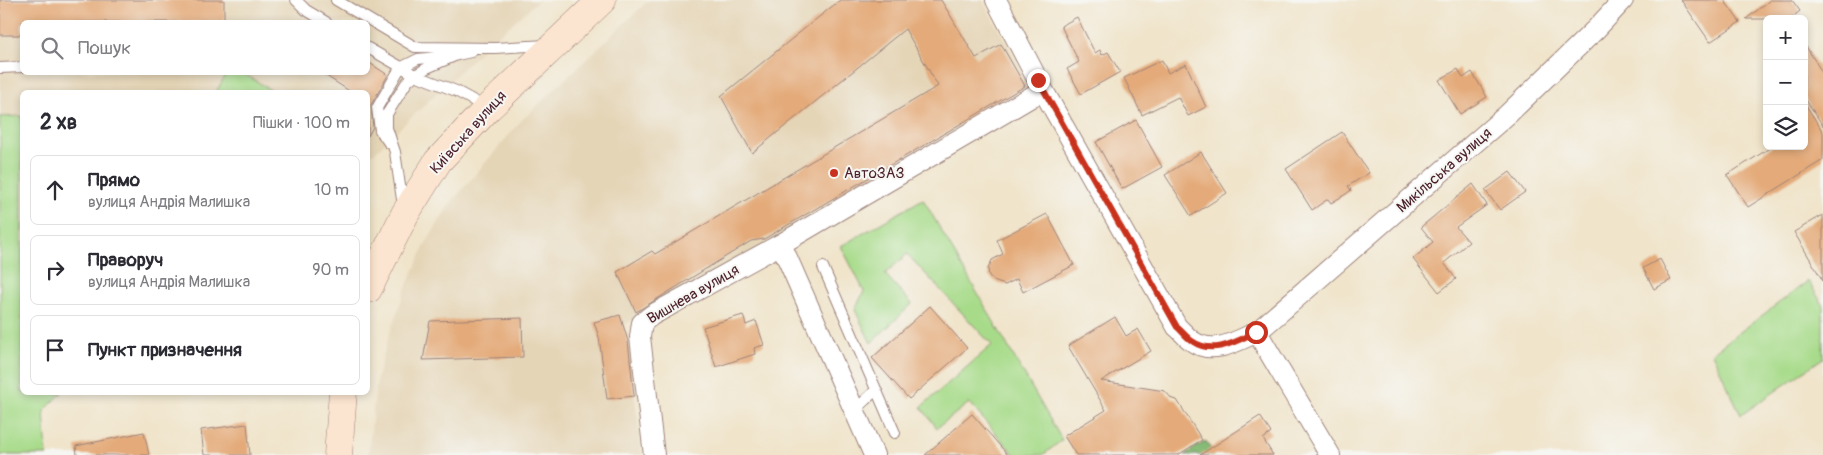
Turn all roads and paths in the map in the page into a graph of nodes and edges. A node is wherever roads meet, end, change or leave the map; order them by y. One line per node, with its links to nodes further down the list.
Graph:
1 (296, 0): 6 (lane)
2 (336, 0): 8 (lane)
3 (602, 0): 7 (main road, Київська вулиця)
4 (996, 0): 15 (street, Микільська вулиця)
5 (1624, 0): 22 (street, Микільська вулиця)
6 (323, 20)
7 (553, 44): 8 (lane); 16 (main road, Київська вулиця)
8 (484, 48): 10 (lane)
9 (370, 49): 13 (lane)
10 (457, 55): 13 (lane); 14 (lane)
11 (0, 68): 12 (lane)
12 (20, 68)
13 (400, 68): 14 (lane); 17 (lane)
14 (415, 75): 16 (lane); 17 (lane)
15 (1043, 90): 19 (street); 22 (street, Микільська вулиця)
16 (488, 108): 18 (main road, Київська вулиця)
17 (395, 152): 18 (lane)
18 (404, 214): 21 (main road, Київська вулиця)
19 (781, 244): 25 (street); 28 (street, Вишнева вулиця)
20 (823, 267): 23 (lane)
21 (370, 285)
22 (1256, 332): 30 (street)
23 (876, 390): 25 (lane); 26 (lane)
24 (343, 395): 27 (main road)
25 (855, 410): 29 (street)
26 (895, 433)
27 (338, 455)
28 (654, 455)
29 (874, 455)
30 (1330, 455)

